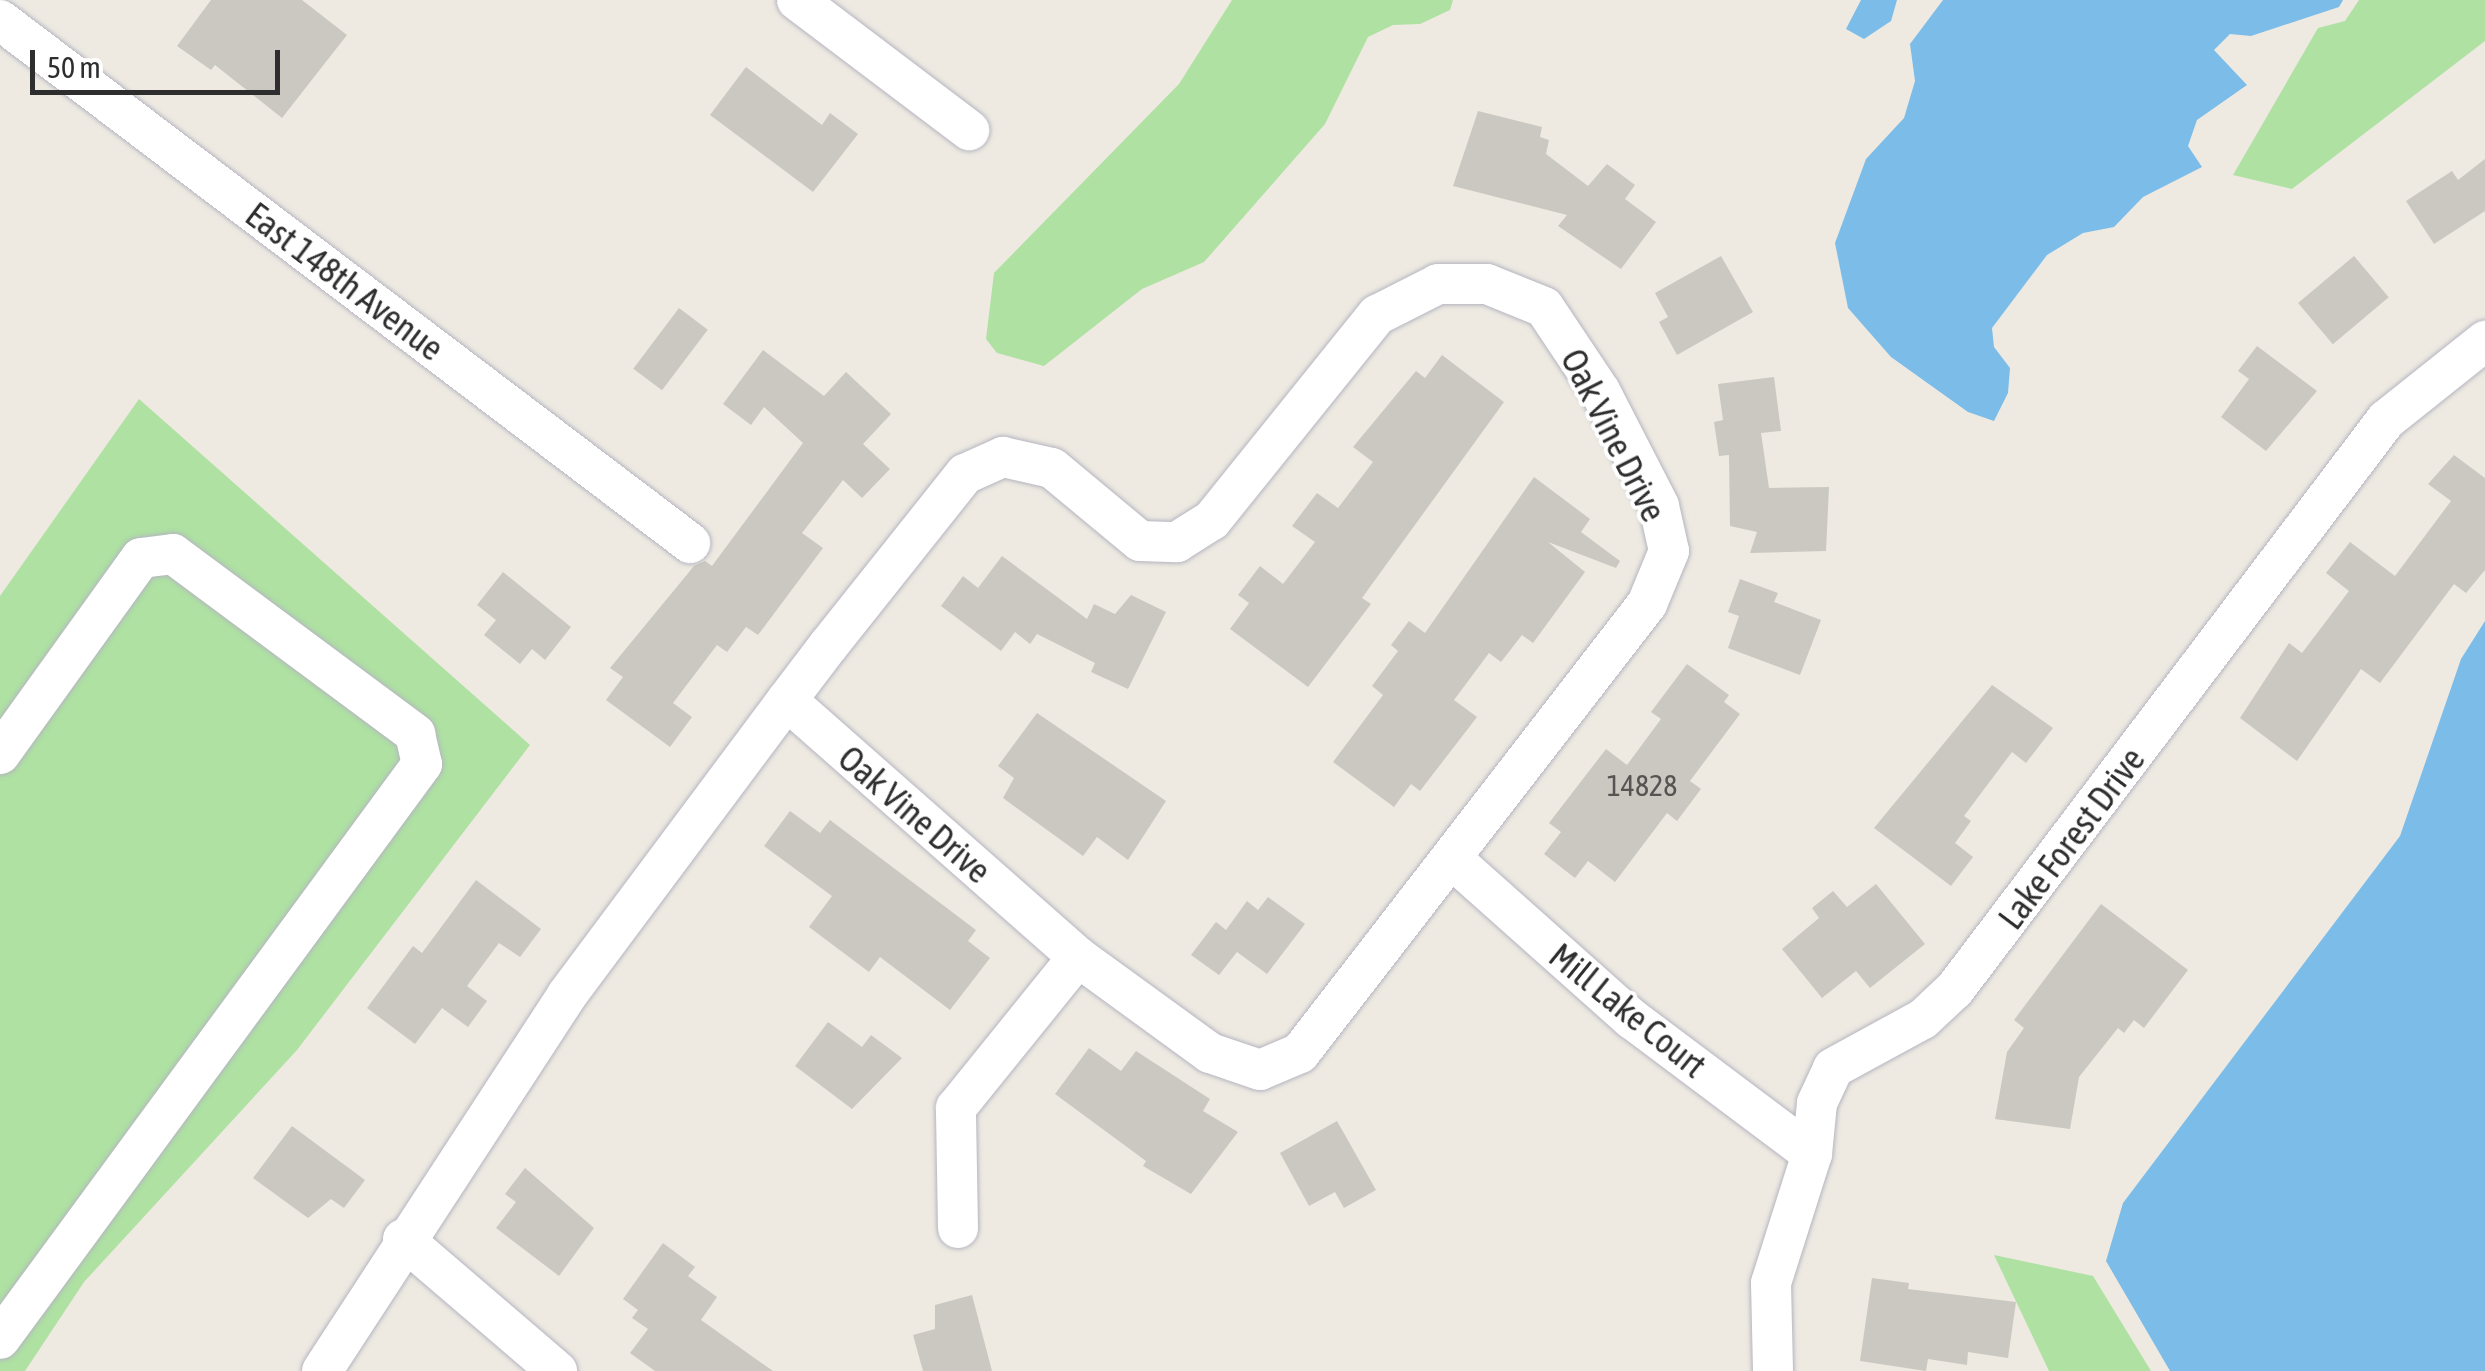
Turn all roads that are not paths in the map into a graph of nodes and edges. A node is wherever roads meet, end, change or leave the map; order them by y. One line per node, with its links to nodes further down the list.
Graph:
1 (797, 0): 3 (street)
2 (0, 20): 5 (street, East 148th Avenue)
3 (969, 130)
4 (2485, 341): 10 (street, Lake Forest Drive)
5 (690, 543)
6 (787, 700): 8 (street, Oak Vine Drive); 9 (street, Oak Vine Drive); 12 (street, Oak Vine Drive)
7 (0, 754): 13 (street)
8 (1451, 858): 9 (street, Oak Vine Drive); 10 (street, Mill Lake Court)
9 (1078, 957): 11 (street)
10 (1812, 1154): 16 (street, Lake Forest Drive)
11 (958, 1228)
12 (403, 1239): 14 (street, Oak Vine Drive); 15 (street)
13 (0, 1339)
14 (322, 1371)
15 (557, 1371)
16 (1773, 1371)

